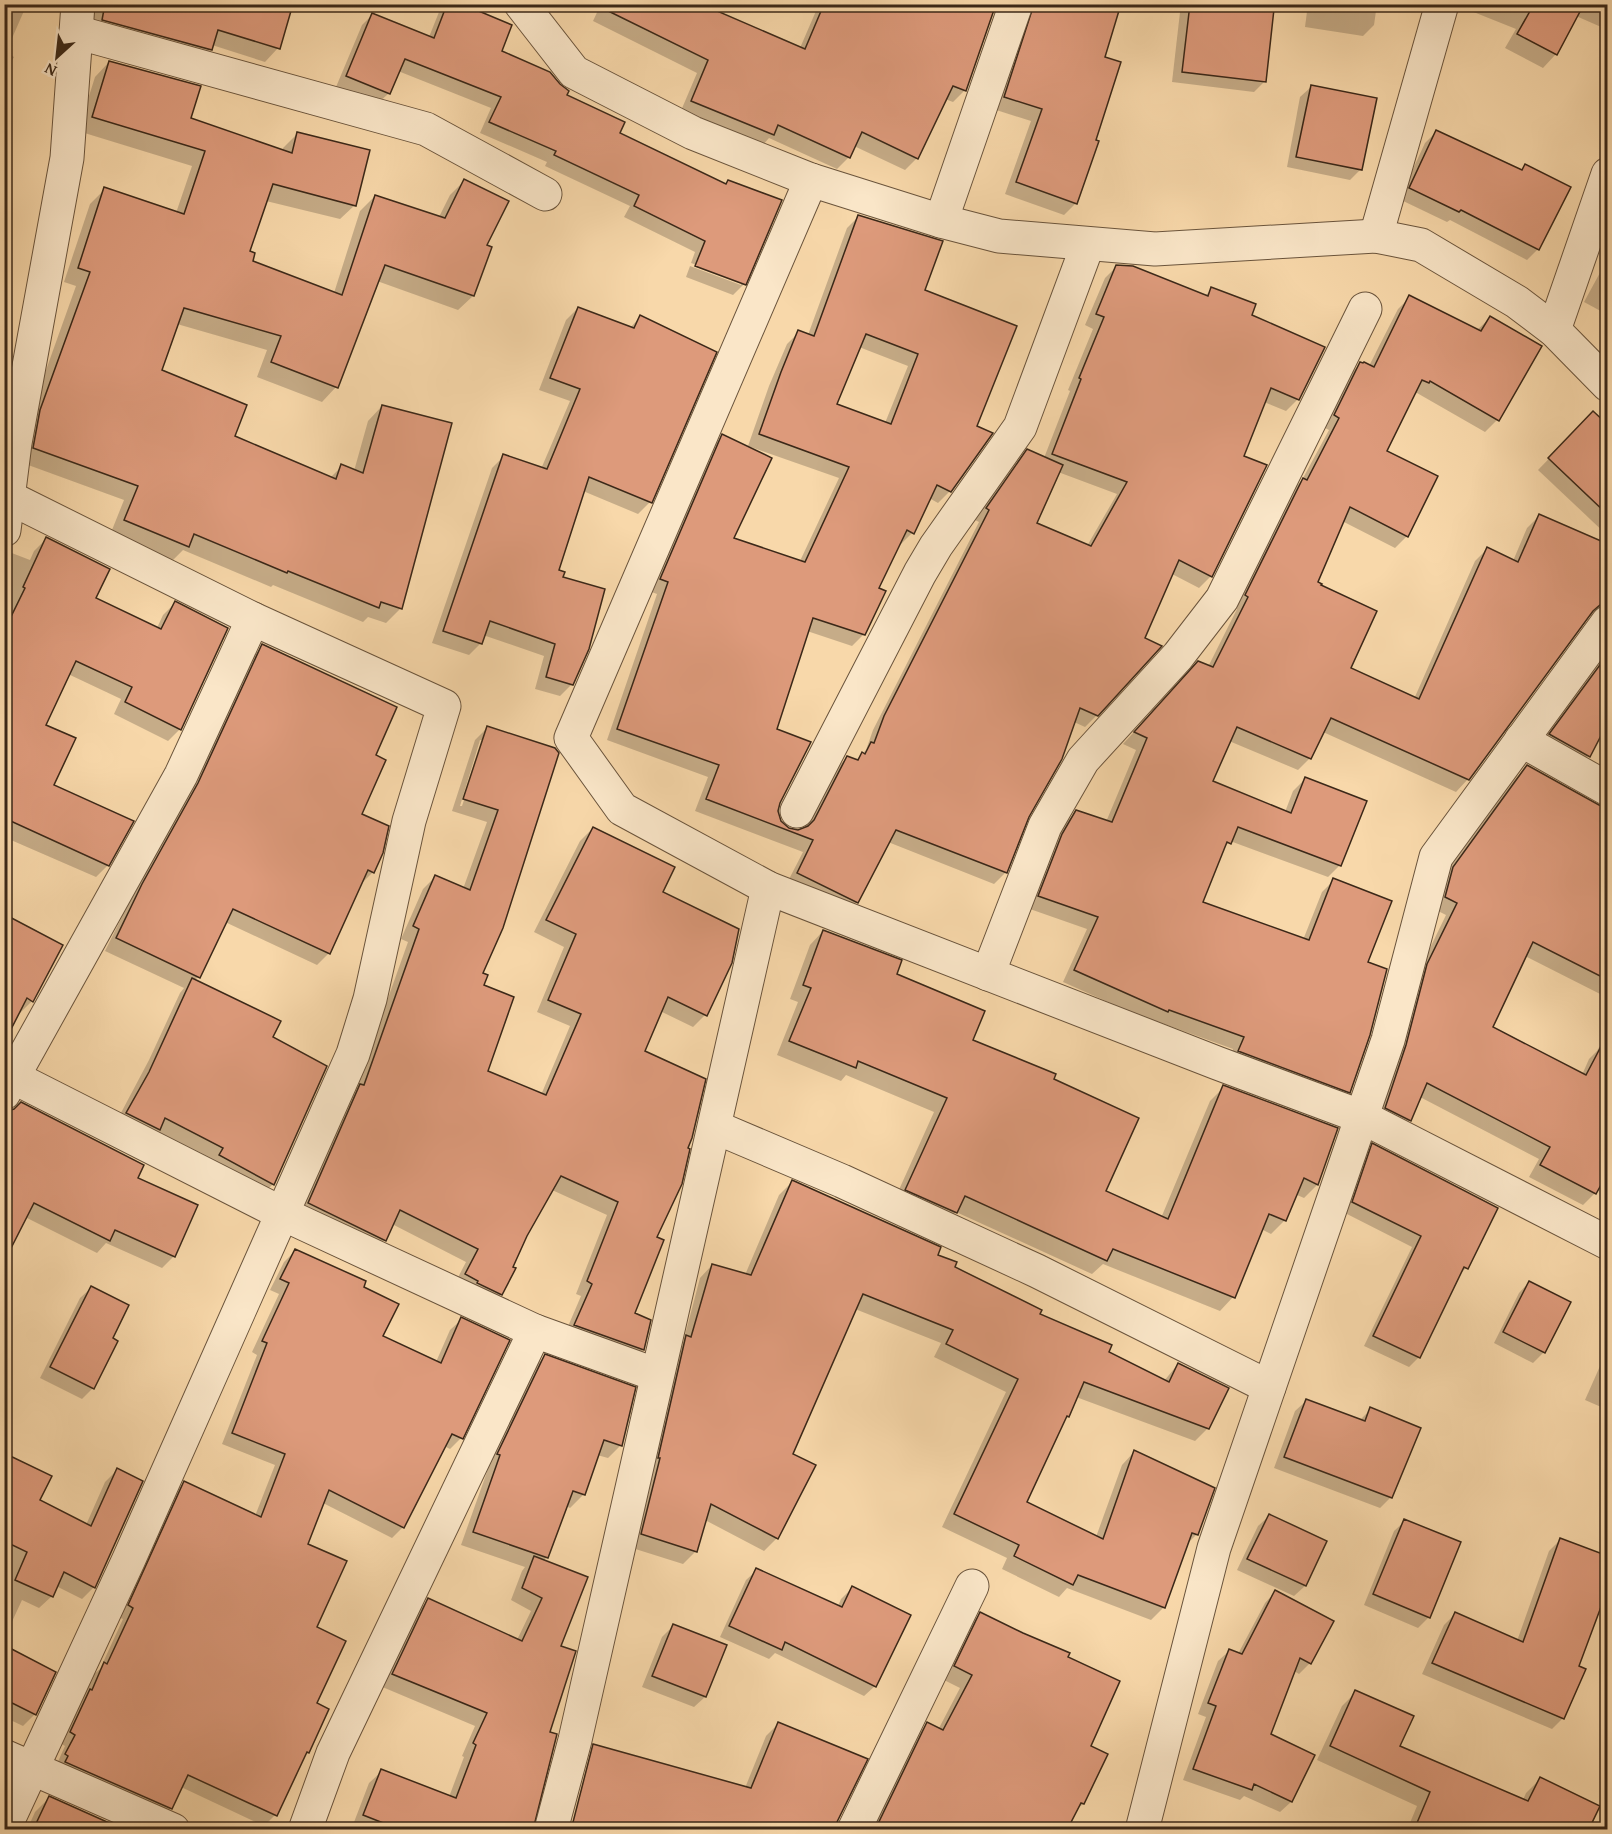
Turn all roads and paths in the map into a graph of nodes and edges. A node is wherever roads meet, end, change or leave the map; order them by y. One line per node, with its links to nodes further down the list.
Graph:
1 (521, 4): 6 (street)
2 (1016, 4): 8 (street)
3 (1442, 4): 9 (street)
4 (77, 18): 7 (street); 14 (street)
5 (1608, 174): 12 (street)
6 (811, 180): 8 (street); 21 (street)
7 (545, 194)
8 (941, 220): 10 (street)
9 (1376, 236): 10 (street); 12 (street)
10 (1088, 244): 20 (street)
11 (1365, 309): 22 (street)
12 (1554, 330): 13 (street)
13 (1608, 385)
14 (7, 496): 15 (street); 16 (street)
15 (4, 530)
16 (253, 619): 23 (street); 26 (street)
17 (1608, 622): 18 (street)
18 (1521, 740): 19 (street); 24 (street)
19 (1608, 789)
20 (797, 812)
21 (768, 888): 22 (street); 25 (street)
22 (988, 974): 24 (street)
23 (9, 1085): 26 (street)
24 (1362, 1117): 27 (street); 30 (street)
25 (715, 1126): 29 (street); 30 (street)
26 (283, 1214): 28 (street); 32 (street)
27 (1608, 1243)
28 (535, 1331): 29 (street); 35 (street)
29 (657, 1375): 36 (street)
30 (1269, 1387): 38 (street)
31 (972, 1586): 37 (street)
32 (18, 1762): 33 (street); 34 (street)
33 (4, 1829)
34 (173, 1830)
35 (305, 1830)
36 (551, 1830)
37 (854, 1830)
38 (1142, 1830)

